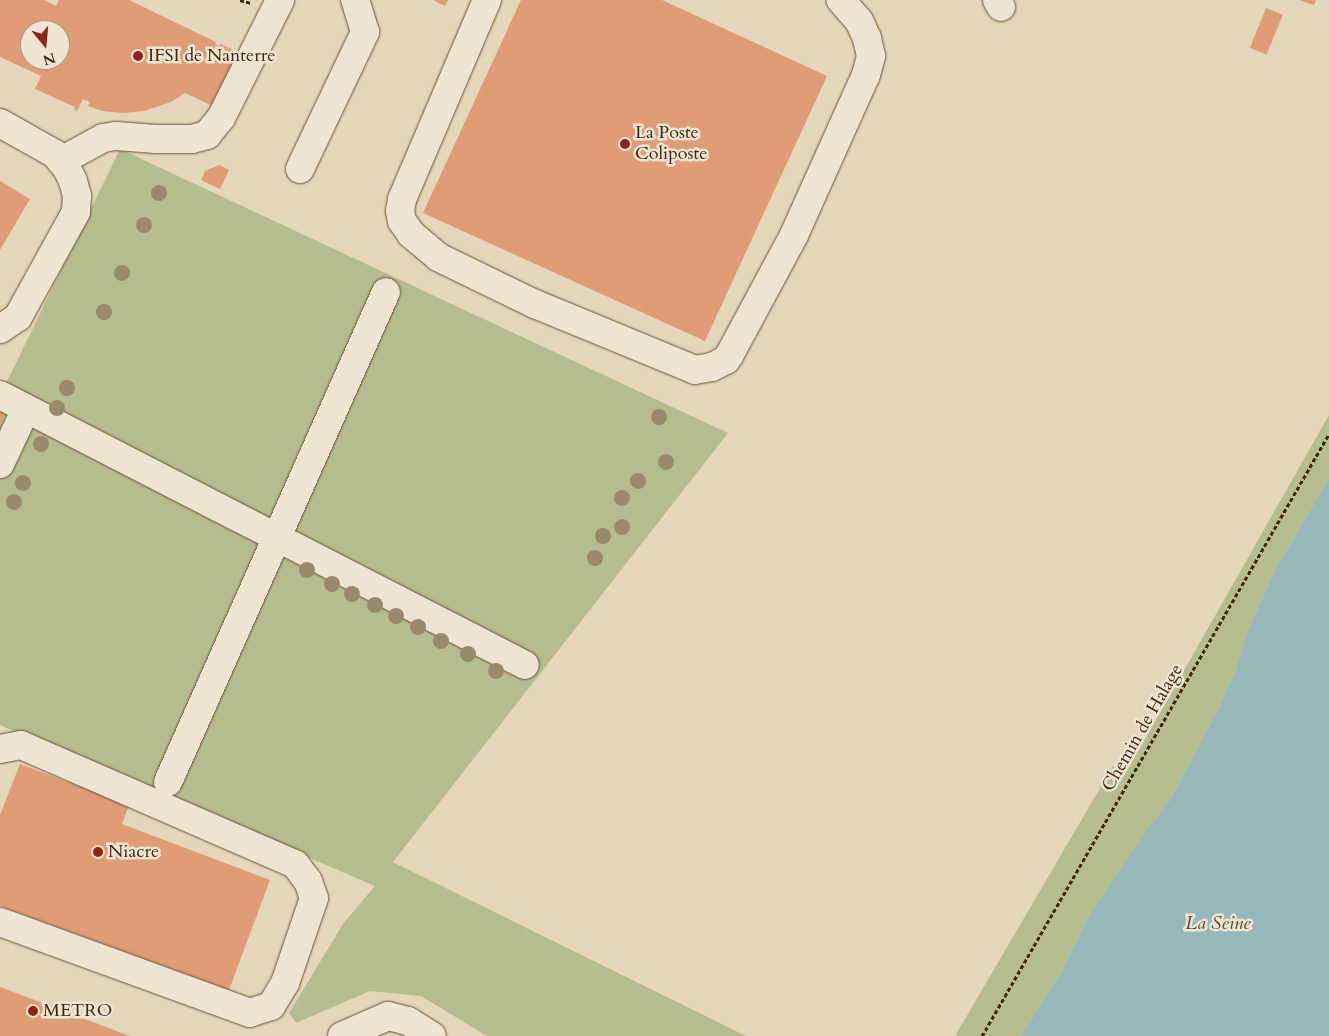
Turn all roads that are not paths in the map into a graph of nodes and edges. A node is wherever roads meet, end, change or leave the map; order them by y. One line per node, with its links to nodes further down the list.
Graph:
1 (280, 0): 6 (street)
2 (355, 0): 7 (street)
3 (487, 0): 4 (street)
4 (841, 0)
5 (0, 123): 6 (street)
6 (61, 161): 9 (street)
7 (300, 169)
8 (386, 292): 13 (street)
9 (0, 329)
10 (0, 395): 11 (street)
11 (26, 409): 12 (street); 13 (street)
12 (0, 464)
13 (277, 537): 14 (street); 16 (street)
14 (525, 665)
15 (0, 749): 17 (street)
16 (168, 782)
17 (0, 922)
18 (342, 1036): 19 (street)
19 (432, 1036)

